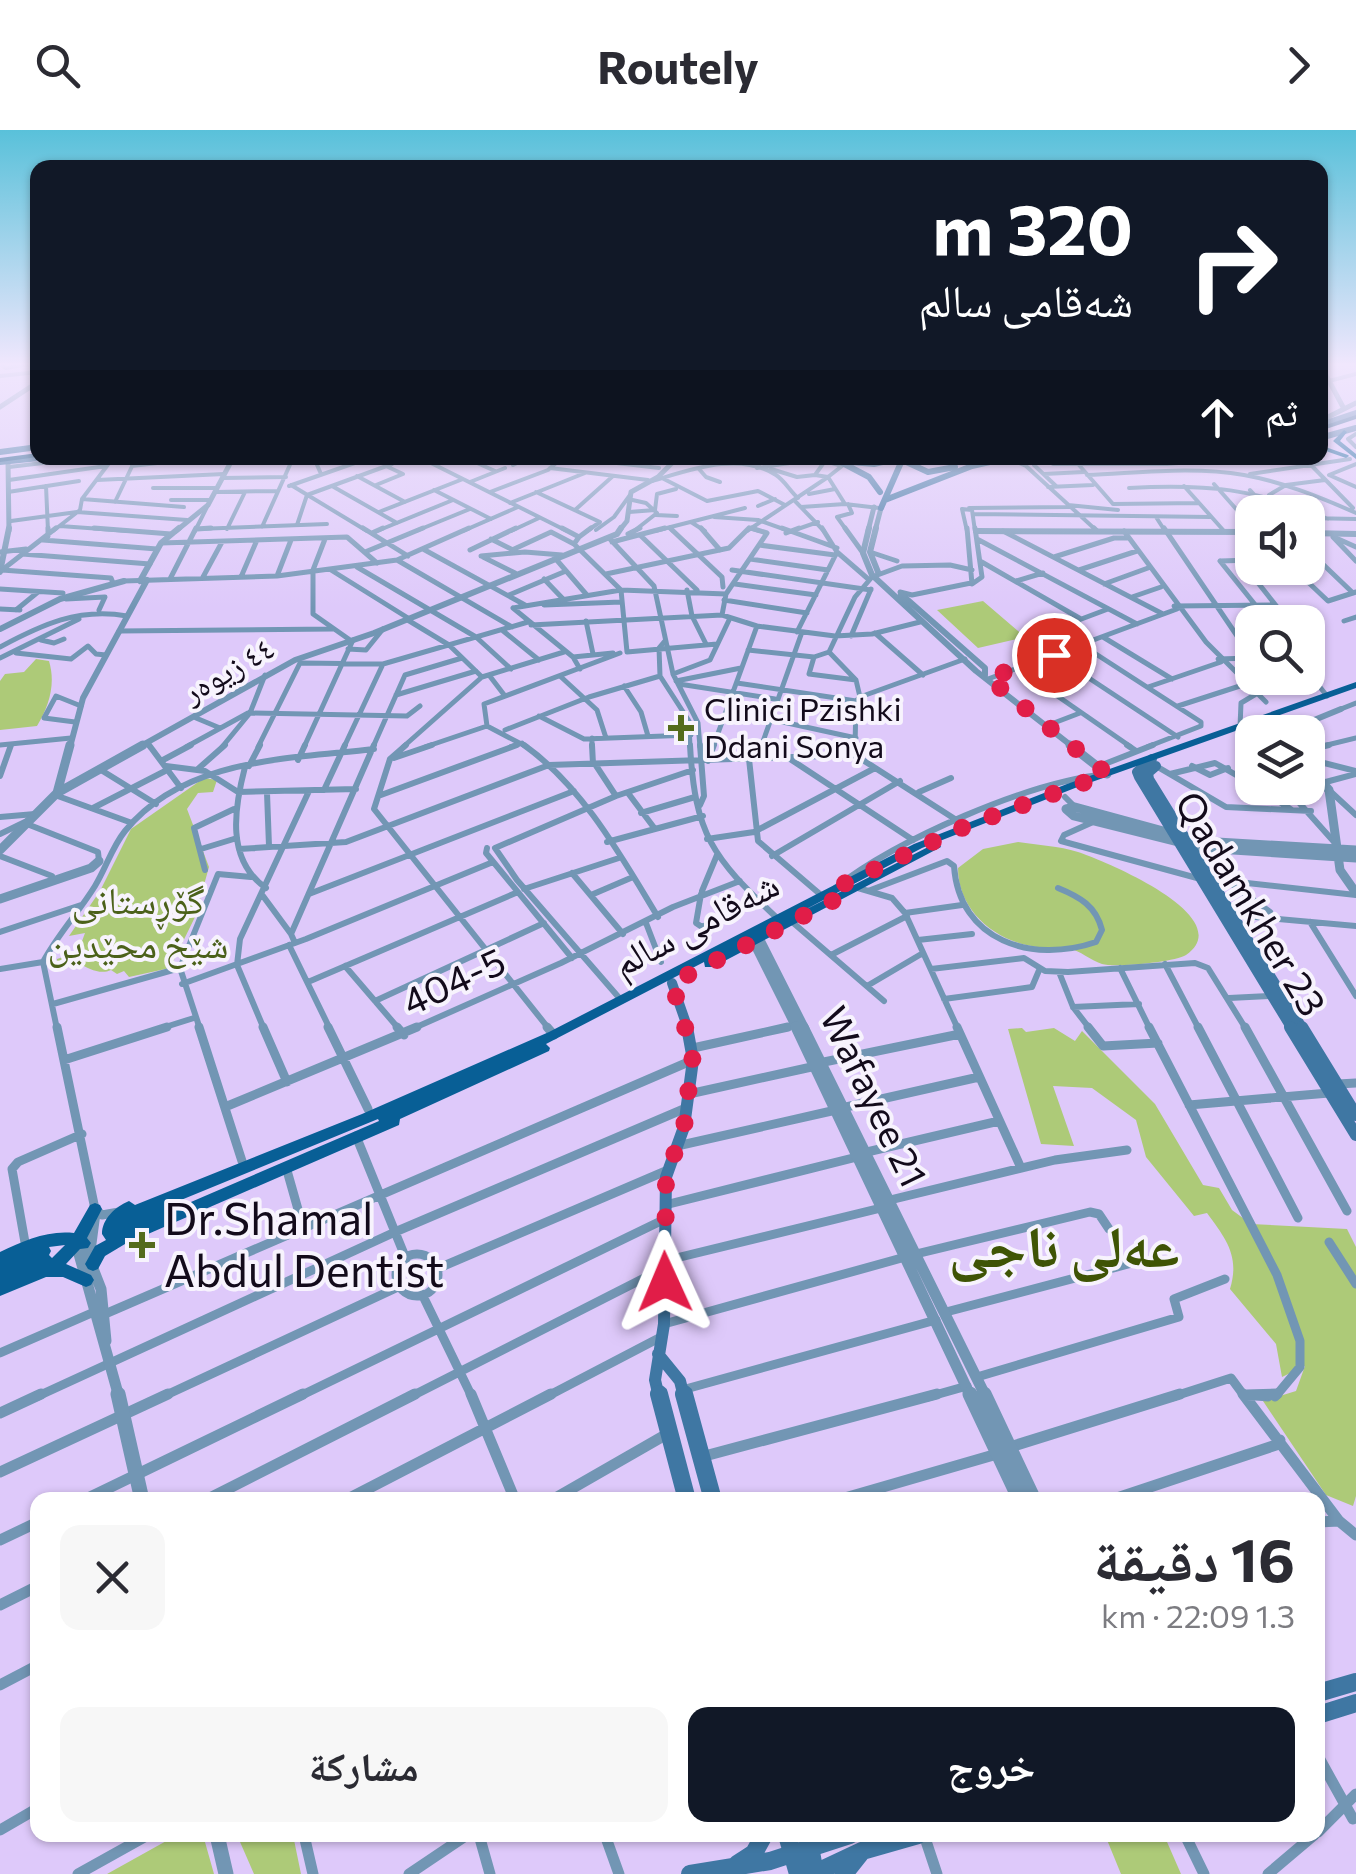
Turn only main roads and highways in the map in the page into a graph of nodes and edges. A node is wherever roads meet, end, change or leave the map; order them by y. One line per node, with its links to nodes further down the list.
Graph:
1 (1328, 451): 4 (main road)
2 (30, 453): 3 (highway)
3 (2, 460)
4 (1354, 462)
5 (846, 465): 10 (main road)
6 (896, 465): 10 (main road)
7 (909, 465): 8 (main road)
8 (954, 465)
9 (976, 465): 10 (main road)
10 (880, 502)
11 (1356, 685): 13 (main road, شەقامی سالم)
12 (1356, 693): 13 (main road, شەقامی سالم)
13 (1332, 702): 14 (main road, شەقامی سالم); 14 (main road, شەقامی سالم)
14 (1154, 762): 15 (main road, شەقامی سالم); 16 (main road, Qadamkher 23); 18 (main road, شەقامی سالم)
15 (1137, 772): 16 (main road, Qadamkher 23); 18 (main road, شەقامی سالم)
16 (1180, 839): 17 (main road, Qadamkher 23)
17 (1204, 878): 22 (main road, Qadamkher 23); 22 (main road, Qadamkher 23)
18 (858, 887): 19 (main road, شەقامی سالم)
19 (838, 892): 20 (main road, شەقامی سالم); 21 (main road, شەقامی سالم)
20 (672, 983): 21 (main road, شەقامی سالم); 33 (main road)
21 (467, 1079): 26 (main road, شەقامی سالم); 26 (main road, شەقامی سالم); 26 (main road, شەقامی سالم)
22 (1334, 1088): 23 (main road, Qadamkher 23); 24 (main road, Qadamkher 23)
23 (1356, 1115)
24 (1356, 1134)
25 (95, 1210): 28 (main road)
26 (122, 1221): 28 (main road, شەقامی سالم)
27 (48, 1252): 28 (main road, شەقامی سالم); 28 (main road); 28 (main road); 29 (main road, شەقامی سالم); 30 (main road, شەقامی سالم); 31 (main road, شەقامی سالم); 32 (main road, شەقامی سالم)
28 (82, 1257)
29 (0, 1259)
30 (0, 1268)
31 (0, 1280)
32 (0, 1290)
33 (658, 1354): 34 (main road); 35 (main road)
34 (685, 1492)
35 (711, 1492)
36 (1356, 1682): 37 (main road)
37 (1325, 1691)
38 (1356, 1703): 39 (main road)
39 (1325, 1712)
40 (760, 1842): 44 (main road)
41 (811, 1842): 42 (main road); 43 (main road); 46 (main road)
42 (856, 1843): 46 (main road); 47 (main road)
43 (795, 1865): 44 (main road)
44 (726, 1868): 45 (main road)
45 (690, 1874)
46 (815, 1874)
47 (844, 1874)

